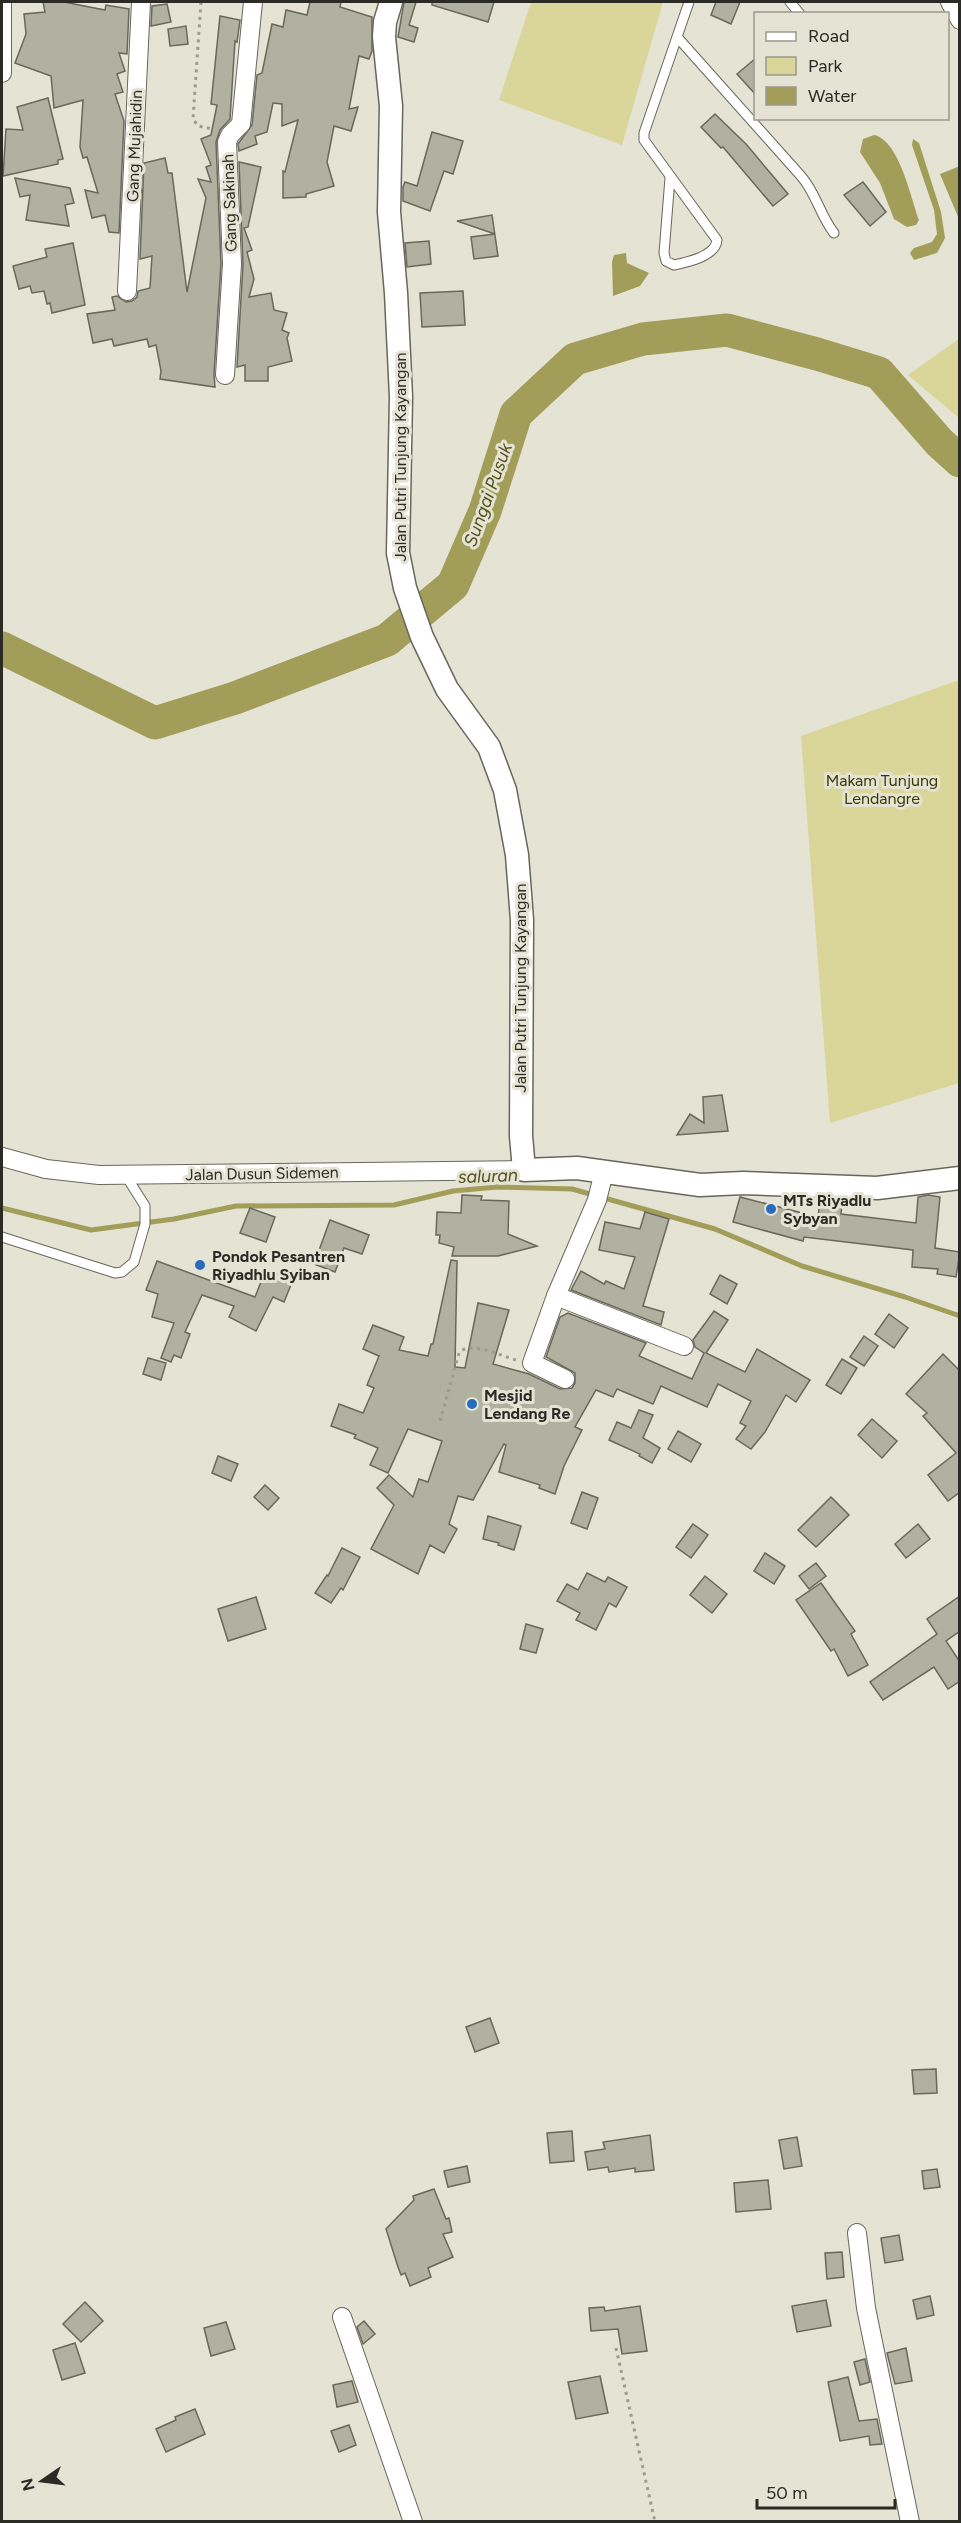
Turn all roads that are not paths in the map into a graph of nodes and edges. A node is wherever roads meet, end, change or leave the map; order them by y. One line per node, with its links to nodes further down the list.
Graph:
1 (2, 2): 9 (street)
2 (141, 2): 12 (street, Gang Mujahidin)
3 (253, 2): 13 (street, Gang Sakinah)
4 (391, 2): 15 (street, Jalan Putri Tunjung Kayangan)
5 (689, 2): 8 (lane)
6 (950, 2): 7 (street)
7 (960, 20)
8 (678, 38): 10 (lane); 11 (lane)
9 (2, 72)
10 (670, 178): 10 (lane)
11 (834, 233)
12 (127, 291)
13 (225, 375)
14 (2, 1157): 17 (street, Jalan Dusun Sidemen)
15 (524, 1170): 16 (street); 17 (street, Jalan Dusun Sidemen)
16 (603, 1175): 18 (street); 20 (street)
17 (126, 1176): 19 (lane)
18 (960, 1178)
19 (2, 1237)
20 (556, 1296): 21 (street); 22 (street)
21 (684, 1346)
22 (565, 1379)
23 (857, 2233): 26 (street)
24 (342, 2317): 25 (street)
25 (413, 2522)
26 (910, 2522)

